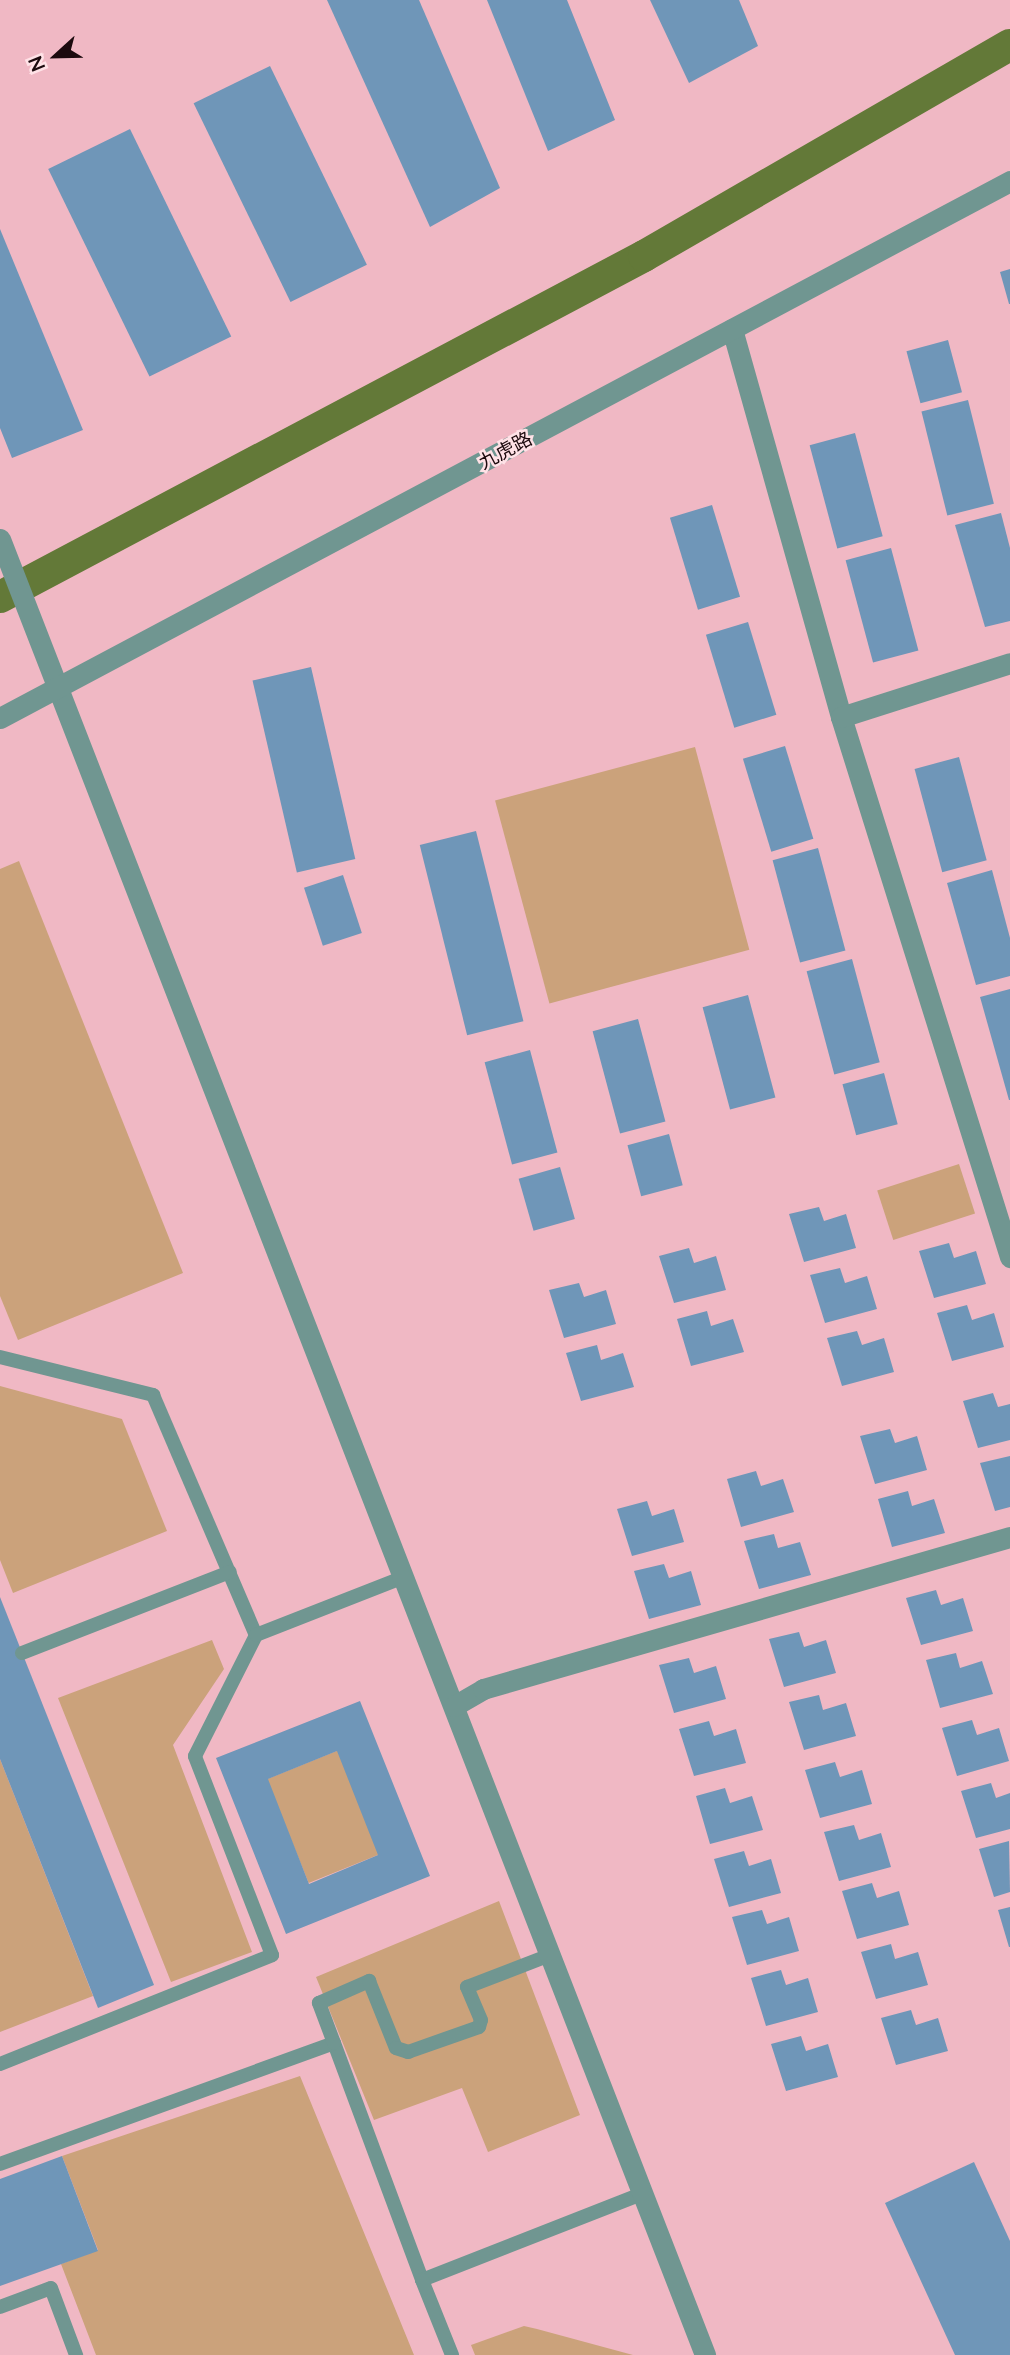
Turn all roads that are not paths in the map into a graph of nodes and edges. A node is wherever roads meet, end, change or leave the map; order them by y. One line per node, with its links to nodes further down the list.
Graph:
1 (1010, 181): 2 (street, 九虎路)
2 (732, 329): 5 (street, 九虎路); 6 (street)
3 (0, 538): 5 (street)
4 (1010, 663): 6 (street)
5 (59, 686): 7 (street, 九虎路); 12 (street)
6 (841, 717): 8 (street)
7 (0, 718)
8 (1010, 1257)
9 (0, 1357): 11 (lane)
10 (1010, 1537): 15 (street)
11 (230, 1572): 13 (lane); 14 (lane)
12 (404, 1577): 13 (lane); 15 (street)
13 (256, 1634): 18 (lane)
14 (22, 1653)
15 (454, 1706): 16 (street)
16 (550, 1955): 17 (lane); 20 (street)
17 (334, 2043): 19 (lane); 21 (lane)
18 (0, 2064)
19 (0, 2164)
20 (642, 2194): 21 (lane); 25 (street)
21 (422, 2280): 24 (lane)
22 (0, 2307): 23 (lane)
23 (76, 2355)
24 (452, 2355)
25 (705, 2355)

